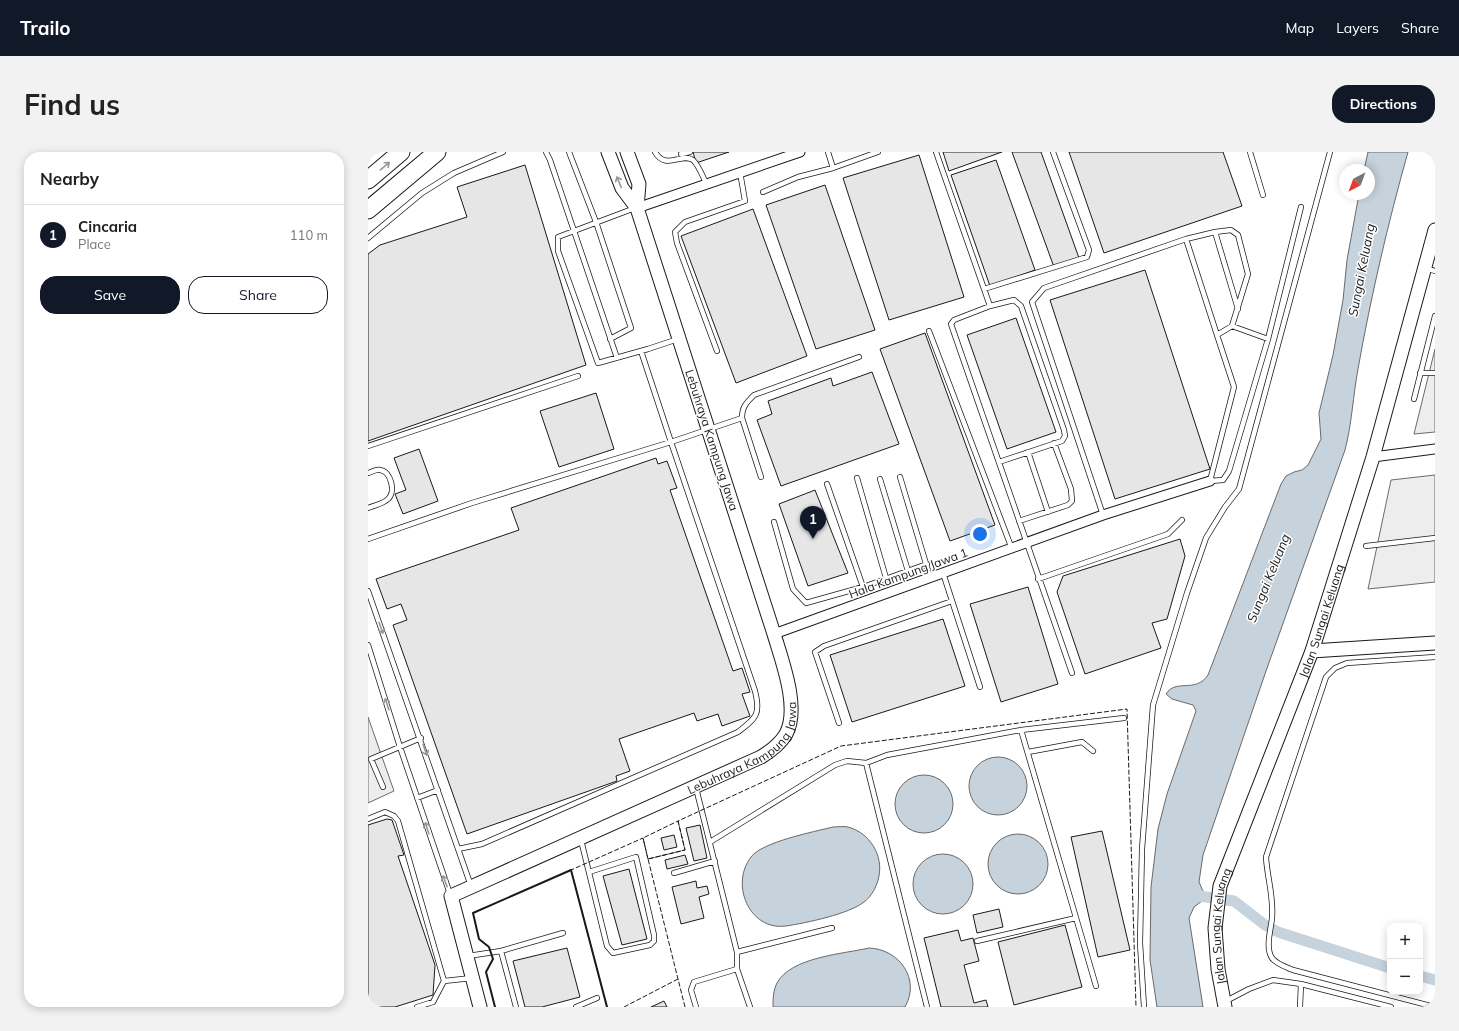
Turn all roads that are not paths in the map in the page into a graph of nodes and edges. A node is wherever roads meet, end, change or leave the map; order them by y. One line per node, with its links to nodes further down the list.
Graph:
1 (383, 152): 20 (highway)
2 (401, 152): 23 (highway, one-way to 2)
3 (424, 152): 27 (highway)
4 (438, 152): 30 (highway)
5 (503, 152): 35 (lane)
6 (546, 152): 32 (lane)
7 (569, 152): 31 (lane)
8 (608, 152): 29 (street, Lebuhraya Kampung Jawa, one-way to 8)
9 (627, 152): 29 (street, Lebuhraya Kampung Jawa)
10 (655, 152): 19 (lane)
11 (690, 152): 19 (lane)
12 (800, 152): 22 (street)
13 (828, 152): 21 (lane)
14 (878, 152): 21 (lane)
15 (936, 152): 38 (lane)
16 (1053, 152): 38 (lane)
17 (1250, 152): 26 (lane)
18 (1330, 152): 141 (lane)
19 (681, 154): 24 (lane)
20 (368, 165)
21 (833, 168): 25 (lane)
22 (740, 172): 24 (street); 49 (lane)
23 (368, 180)
24 (706, 183): 29 (street)
25 (763, 192)
26 (1263, 195)
27 (368, 197)
28 (1301, 207): 47 (lane)
29 (637, 208): 31 (lane); 45 (street, Lebuhraya Kampung Jawa)
30 (368, 210)
31 (596, 222): 32 (lane); 46 (lane)
32 (573, 230): 46 (lane); 51 (lane)
33 (1215, 232): 36 (lane); 40 (lane); 40 (lane)
34 (1434, 236): 37 (street, Jalan Sungai Keluang)
35 (368, 238)
36 (1186, 239): 44 (lane); 74 (lane)
37 (1430, 269): 63 (street, Jalan Sungai Keluang)
38 (984, 289): 39 (lane)
39 (990, 306): 59 (lane); 64 (lane)
40 (1238, 309): 42 (lane)
41 (1435, 316): 52 (lane)
42 (1232, 326): 44 (lane); 47 (lane)
43 (929, 330): 82 (lane)
44 (1217, 335): 70 (lane)
45 (679, 338): 48 (lane); 57 (street, Lebuhraya Kampung Jawa)
46 (610, 339): 51 (lane)
47 (1268, 339): 70 (lane)
48 (641, 351): 51 (lane); 58 (lane)
49 (717, 351)
50 (859, 357): 56 (lane)
51 (617, 358)
52 (1420, 373): 53 (lane); 55 (lane)
53 (1435, 373)
54 (578, 376): 60 (lane)
55 (1414, 399)
56 (742, 418): 57 (lane); 66 (lane)
57 (709, 430): 58 (lane); 92 (street, Lebuhraya Kampung Jawa)
58 (671, 442): 79 (lane); 114 (lane)
59 (1054, 443): 62 (lane); 73 (lane)
60 (368, 446)
61 (1435, 448): 63 (street)
62 (1028, 452): 64 (lane); 73 (lane)
63 (1373, 457): 95 (street, Jalan Sungai Keluang)
64 (999, 462): 76 (lane)
65 (368, 473): 72 (lane)
66 (761, 477)
67 (900, 477): 83 (lane)
68 (857, 478): 87 (lane)
69 (880, 479): 84 (lane)
70 (1210, 481): 74 (street, Hala Kampung Jawa 1)
71 (827, 484): 89 (lane)
72 (368, 508)
73 (1048, 512): 76 (lane)
74 (1103, 515): 80 (street, Hala Kampung Jawa 1)
75 (1182, 520): 88 (lane)
76 (1018, 521): 80 (lane)
77 (774, 522): 89 (lane)
78 (1435, 538): 81 (lane)
79 (368, 539)
80 (1026, 544): 82 (street, Hala Kampung Jawa 1); 88 (lane)
81 (1366, 546)
82 (1012, 549): 85 (street, Hala Kampung Jawa 1)
83 (927, 564): 84 (lane); 86 (lane)
84 (908, 570): 87 (lane)
85 (943, 573): 86 (street, Hala Kampung Jawa 1); 91 (lane)
86 (930, 577): 92 (street, Hala Kampung Jawa 1)
87 (886, 578): 89 (lane)
88 (1038, 579): 97 (lane)
89 (863, 587)
90 (368, 591): 102 (lane, one-way to 102)
91 (952, 601): 98 (lane); 100 (lane)
92 (774, 634): 107 (street, Lebuhraya Kampung Jawa)
93 (1435, 643): 95 (street)
94 (368, 645): 103 (lane, one-way to 94)
95 (1312, 650): 133 (street, Jalan Sungai Keluang)
96 (1435, 657): 144 (lane)
97 (1072, 674)
98 (980, 687)
99 (1124, 718): 101 (lane)
100 (839, 723)
101 (1021, 730): 105 (lane); 106 (lane)
102 (421, 738): 103 (lane); 109 (lane, one-way to 109)
103 (400, 747): 108 (lane); 110 (lane)
104 (1093, 751): 105 (lane)
105 (1028, 752): 120 (lane)
106 (866, 762): 113 (lane); 140 (lane)
107 (696, 786): 112 (street, Lebuhraya Kampung Jawa); 113 (lane)
108 (383, 787)
109 (438, 790): 110 (lane); 114 (lane)
110 (417, 798): 119 (lane, one-way to 110)
111 (368, 819): 129 (lane)
112 (581, 839): 116 (lane); 118 (street, Lebuhraya Kampung Jawa)
113 (710, 842): 115 (lane)
114 (458, 849): 118 (lane)
115 (715, 861): 117 (lane); 125 (lane)
116 (589, 872): 116 (lane)
117 (674, 874)
118 (472, 887): 119 (street, Lebuhraya Kampung Jawa)
119 (451, 896): 126 (street)
120 (1076, 918): 123 (lane); 131 (lane)
121 (832, 928): 125 (lane)
122 (563, 933): 124 (lane)
123 (977, 941)
124 (501, 951): 126 (lane); 136 (lane)
125 (737, 952): 127 (lane)
126 (467, 956): 128 (street)
127 (738, 969): 138 (lane); 139 (lane)
128 (472, 978): 129 (lane); 135 (street)
129 (444, 981): 134 (lane)
130 (1301, 984): 133 (lane); 142 (lane); 143 (lane)
131 (1096, 986)
132 (597, 998): 137 (lane)
133 (1225, 1005)
134 (417, 1007)
135 (480, 1007)
136 (516, 1007)
137 (576, 1007)
138 (696, 1007)
139 (750, 1007)
140 (927, 1007)
141 (1144, 1007)
142 (1300, 1007)
143 (1391, 1007)
144 (1435, 1007)

